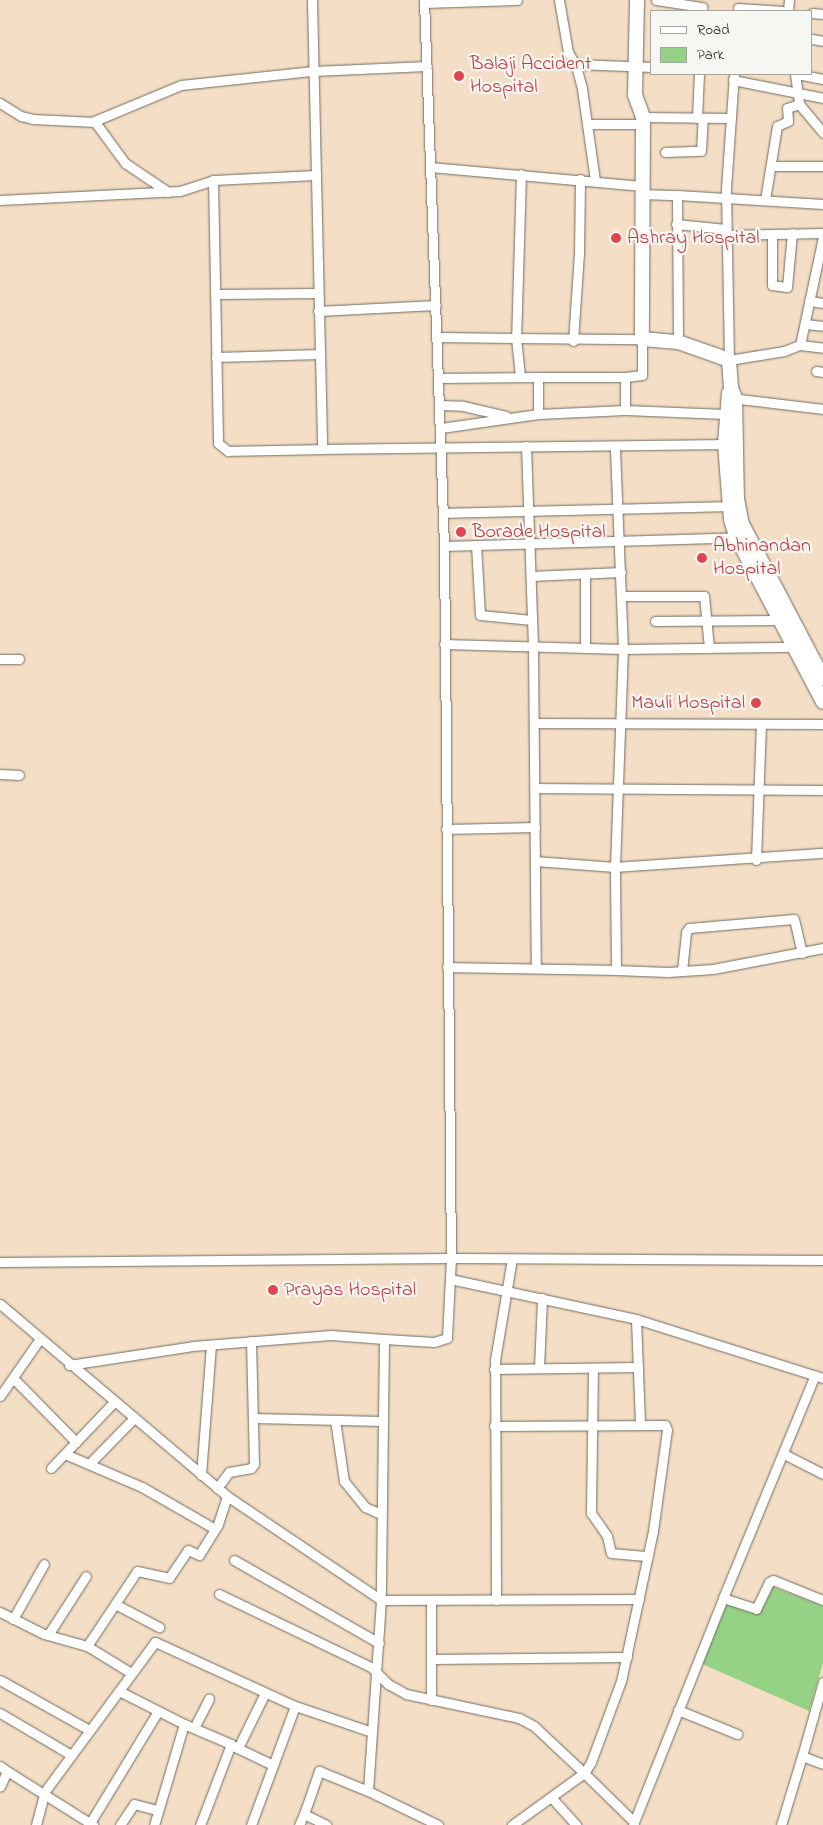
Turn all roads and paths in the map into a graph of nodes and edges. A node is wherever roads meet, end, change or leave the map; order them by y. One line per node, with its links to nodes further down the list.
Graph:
1 (312, 0): 16 (street)
2 (495, 0): 3 (street); 7 (street)
3 (517, 0)
4 (559, 0): 12 (street)
5 (638, 0): 13 (main road)
6 (656, 0): 9 (street)
7 (462, 1): 8 (street)
8 (424, 2): 14 (street)
9 (702, 6)
10 (738, 6): 11 (street)
11 (774, 10)
12 (575, 64): 13 (street); 30 (street)
13 (636, 65): 15 (street); 28 (main road)
14 (426, 66): 16 (street); 35 (street)
15 (650, 67)
16 (313, 72): 29 (street); 37 (street)
17 (699, 75): 26 (street)
18 (796, 75): 22 (street)
19 (801, 75): 21 (street)
20 (734, 77): 22 (street); 27 (street)
21 (823, 79)
22 (795, 93): 23 (street); 25 (street)
23 (823, 98)
24 (0, 102): 29 (street)
25 (799, 104): 31 (street); 33 (street)
26 (700, 118): 27 (street); 28 (street); 32 (street)
27 (731, 118): 44 (street)
28 (643, 120): 30 (street); 41 (main road)
29 (92, 122): 42 (street)
30 (587, 124): 40 (street)
31 (823, 133)
32 (666, 152)
33 (771, 166): 34 (street); 46 (street)
34 (823, 166)
35 (430, 167): 36 (street); 59 (street)
36 (520, 174): 38 (street); 64 (street)
37 (316, 175): 39 (street); 55 (street)
38 (580, 179): 40 (street); 66 (street)
39 (213, 180): 42 (street); 56 (street)
40 (595, 180): 41 (street)
41 (642, 190): 43 (street); 65 (main road)
42 (168, 192): 45 (street)
43 (677, 195): 44 (street); 48 (street)
44 (726, 198): 46 (street); 49 (street)
45 (0, 200)
46 (765, 200): 47 (street)
47 (823, 204)
48 (676, 224): 49 (street); 67 (street)
49 (726, 232): 52 (street); 72 (street)
50 (792, 233): 51 (street); 52 (street); 52 (street)
51 (823, 233)
52 (772, 236)
53 (823, 237): 54 (street)
54 (818, 280): 57 (street)
55 (318, 292): 56 (street); 60 (street)
56 (215, 294): 71 (street)
57 (810, 301): 58 (street); 61 (street)
58 (823, 303)
59 (436, 305): 60 (street); 63 (street)
60 (318, 310): 70 (street)
61 (805, 324): 62 (street); 68 (street)
62 (823, 326)
63 (437, 337): 64 (street); 76 (street)
64 (516, 338): 66 (street); 73 (street)
65 (642, 340): 66 (street); 67 (main road); 75 (street)
66 (573, 341)
67 (678, 342): 72 (main road)
68 (800, 345): 69 (street); 72 (street)
69 (823, 348)
70 (320, 354): 71 (street); 89 (street)
71 (216, 357): 89 (street)
72 (729, 360): 77 (main road)
73 (520, 377): 74 (street); 76 (street)
74 (538, 377): 75 (street); 81 (street)
75 (625, 377): 80 (street)
76 (439, 378): 78 (street)
77 (731, 395): 79 (street); 82 (main road); 94 (main road)
78 (440, 405): 83 (street); 84 (street)
79 (823, 409)
80 (624, 410): 81 (street); 82 (street)
81 (538, 414): 83 (street)
82 (726, 414): 85 (main road)
83 (511, 418): 84 (street)
84 (441, 428): 88 (street)
85 (725, 444): 87 (street); 90 (main road)
86 (526, 446): 87 (street); 88 (street); 93 (street)
87 (614, 446): 91 (street)
88 (441, 447): 89 (street); 92 (street)
89 (322, 449)
90 (728, 506): 91 (street); 94 (main road)
91 (618, 508): 93 (street); 95 (street)
92 (443, 513): 93 (street); 97 (street)
93 (529, 513): 96 (street)
94 (742, 537): 95 (street); 104 (main road); 109 (main road)
95 (620, 541): 96 (street); 99 (street)
96 (530, 544): 98 (street); 101 (street)
97 (444, 546): 98 (street); 107 (street)
98 (476, 546): 103 (street)
99 (621, 572): 100 (street); 102 (street)
100 (585, 574): 101 (street); 110 (street)
101 (531, 576): 103 (street)
102 (621, 596): 106 (street); 112 (street)
103 (532, 620): 108 (street)
104 (779, 620): 106 (street); 109 (main road)
105 (655, 621): 106 (street)
106 (708, 621): 111 (street)
107 (444, 644): 108 (street); 128 (street)
108 (533, 647): 110 (street); 117 (street)
109 (799, 647): 111 (street); 115 (main road); 116 (main road)
110 (585, 648): 112 (street)
111 (709, 648): 112 (street)
112 (623, 649): 118 (street)
113 (0, 659): 114 (street)
114 (19, 659)
115 (823, 678)
116 (823, 702)
117 (534, 723): 118 (street); 123 (street)
118 (620, 724): 120 (street); 124 (street)
119 (823, 724): 120 (street)
120 (761, 725): 125 (street)
121 (0, 774): 122 (street)
122 (19, 775)
123 (535, 788): 124 (street); 127 (street)
124 (618, 789): 125 (street); 132 (street)
125 (759, 790): 126 (street); 130 (street)
126 (823, 790)
127 (535, 826): 128 (street); 131 (street)
128 (446, 829): 135 (street)
129 (823, 853): 130 (street)
130 (756, 860): 132 (street)
131 (536, 862): 132 (street); 136 (street)
132 (615, 867): 137 (street)
133 (823, 948): 134 (street)
134 (802, 953): 138 (street); 138 (street)
135 (448, 967): 136 (street); 139 (street)
136 (536, 968): 137 (street)
137 (616, 970): 138 (street)
138 (682, 971)
139 (451, 1258): 140 (street); 142 (street); 143 (street)
140 (512, 1258): 141 (street); 144 (street)
141 (823, 1260)
142 (0, 1262)
143 (450, 1279): 144 (street); 148 (street)
144 (508, 1292): 145 (street); 154 (street)
145 (542, 1298): 147 (street); 155 (street)
146 (0, 1304): 149 (street)
147 (636, 1319): 153 (street); 157 (street)
148 (384, 1339): 150 (street); 164 (street)
149 (39, 1340): 152 (street); 158 (street)
150 (251, 1341): 151 (street); 161 (street)
151 (211, 1345): 152 (street); 174 (street)
152 (69, 1365): 160 (street)
153 (638, 1367): 156 (street); 166 (street)
154 (494, 1368): 155 (street); 167 (street)
155 (539, 1368): 156 (street)
156 (593, 1368): 165 (street)
157 (819, 1377): 170 (street)
158 (13, 1378): 159 (street); 168 (street)
159 (0, 1396)
160 (114, 1402): 162 (street); 168 (street)
161 (253, 1418): 163 (street); 175 (street)
162 (133, 1419): 171 (street); 174 (street)
163 (335, 1420): 164 (street); 177 (street)
164 (382, 1421): 177 (street)
165 (592, 1424): 166 (street); 167 (street); 179 (street)
166 (640, 1425): 179 (street)
167 (494, 1426): 188 (street)
168 (76, 1442): 169 (street)
169 (65, 1454): 171 (street); 172 (street)
170 (784, 1454): 173 (street); 184 (street)
171 (89, 1464): 178 (street)
172 (51, 1468)
173 (823, 1474)
174 (201, 1475): 175 (street)
175 (217, 1488): 176 (street)
176 (227, 1496): 178 (street); 186 (street)
177 (381, 1514): 186 (street)
178 (215, 1529): 190 (street)
179 (648, 1556): 185 (street)
180 (234, 1560): 195 (street)
181 (44, 1564): 192 (street)
182 (86, 1576): 194 (street)
183 (219, 1594): 200 (street)
184 (723, 1598): 189 (street); 208 (street)
185 (639, 1599): 188 (street); 197 (street)
186 (381, 1600): 187 (street); 195 (street)
187 (431, 1600): 188 (street); 198 (street)
188 (496, 1600)
189 (823, 1600)
190 (115, 1604): 193 (street); 196 (street)
191 (0, 1612): 192 (street)
192 (13, 1618): 194 (street)
193 (159, 1628)
194 (48, 1635): 196 (street)
195 (379, 1643): 200 (street)
196 (87, 1646): 199 (street)
197 (627, 1657): 198 (street); 223 (street)
198 (432, 1659): 206 (street)
199 (132, 1674): 203 (street); 204 (street)
200 (378, 1675): 206 (street); 215 (street)
201 (0, 1680): 214 (street)
202 (823, 1682): 211 (street)
203 (119, 1691): 209 (street); 214 (street)
204 (265, 1692): 207 (street); 217 (street)
205 (209, 1699): 213 (street)
206 (431, 1700): 223 (street)
207 (295, 1706): 215 (street); 221 (street)
208 (678, 1710): 216 (street); 230 (street)
209 (158, 1711): 212 (street); 231 (street)
210 (0, 1713): 218 (street)
211 (819, 1715): 219 (street)
212 (184, 1724): 213 (street); 228 (street)
213 (194, 1728): 217 (street)
214 (89, 1730): 218 (street)
215 (372, 1732): 225 (street)
216 (737, 1734)
217 (234, 1746): 221 (street); 236 (street)
218 (71, 1755): 226 (street)
219 (802, 1756): 220 (street); 242 (street)
220 (823, 1764)
221 (273, 1765): 237 (street)
222 (4, 1769): 224 (street); 226 (street)
223 (584, 1773): 227 (street); 230 (street)
224 (0, 1787)
225 (368, 1791): 229 (street); 240 (street)
226 (44, 1795): 231 (street); 233 (street)
227 (551, 1797): 232 (street); 241 (street)
228 (157, 1810): 234 (street); 235 (street)
229 (304, 1814): 238 (street); 239 (street)
230 (634, 1823)
231 (91, 1824)
232 (518, 1824)
233 (36, 1825)
234 (120, 1825)
235 (154, 1825)
236 (200, 1825)
237 (250, 1825)
238 (299, 1825)
239 (327, 1825)
240 (438, 1825)
241 (576, 1825)
242 (781, 1825)

